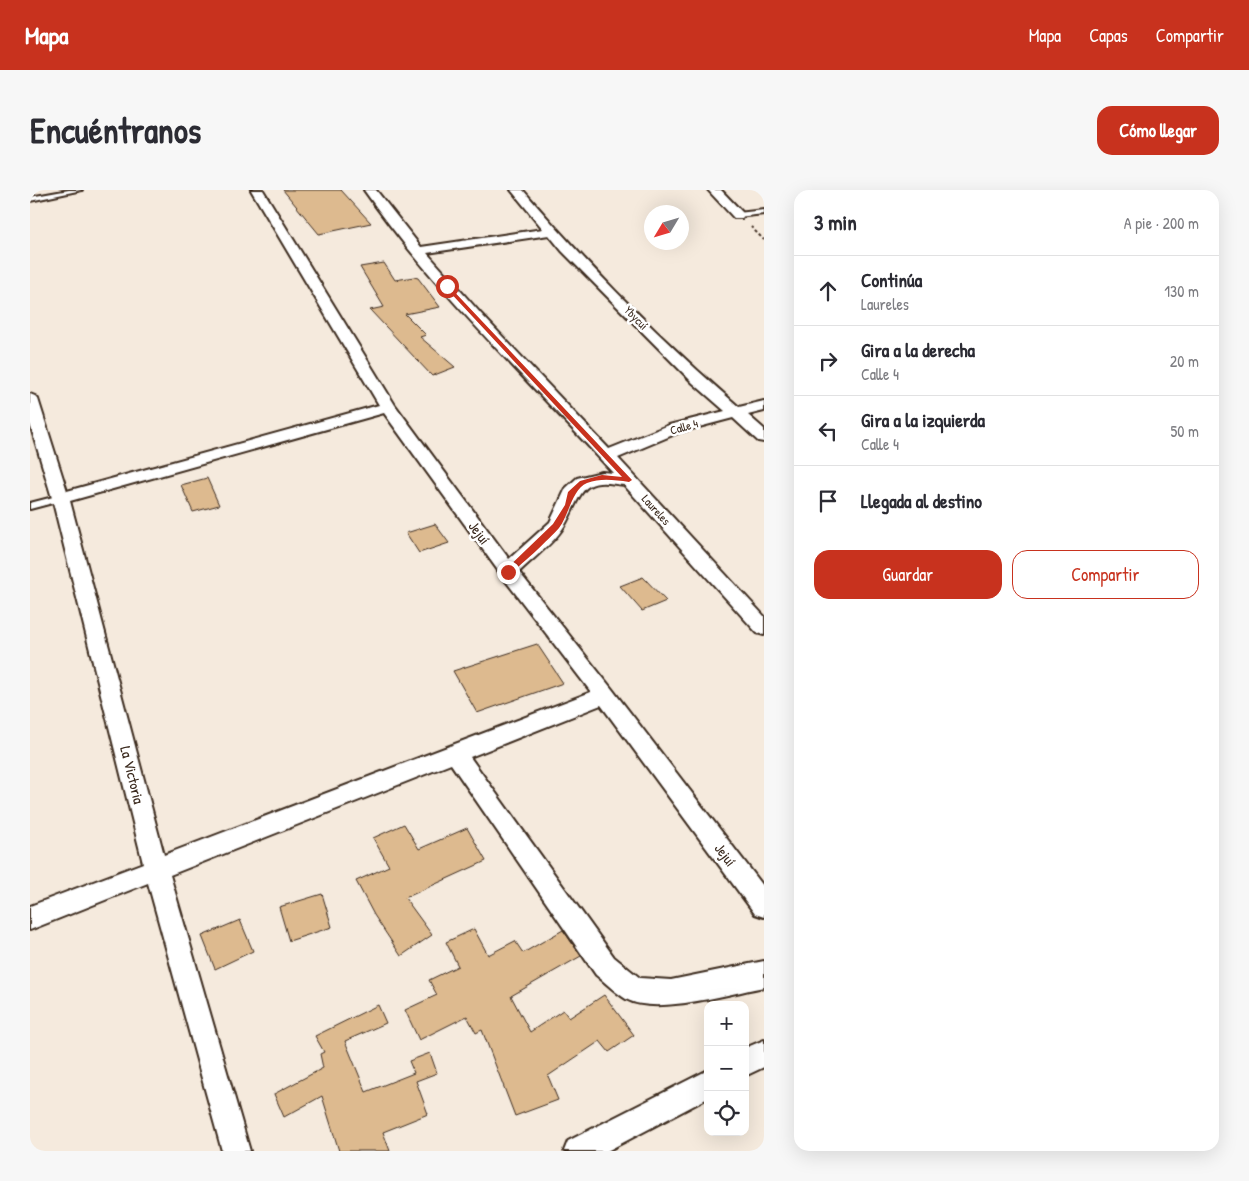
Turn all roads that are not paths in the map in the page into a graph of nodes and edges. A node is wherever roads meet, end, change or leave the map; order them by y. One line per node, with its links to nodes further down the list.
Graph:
1 (79, 190): 6 (lane)
2 (257, 190): 13 (street, Jejuí)
3 (370, 190): 10 (street, Laureles)
4 (517, 190): 9 (street, Ybycuí)
5 (714, 190): 8 (street)
6 (30, 199)
7 (764, 212): 8 (lane)
8 (738, 215)
9 (552, 231): 10 (street); 14 (street, Ybycuí)
10 (418, 251): 16 (street, Laureles)
11 (30, 399): 18 (street, La Victoria)
12 (764, 406): 14 (street, Calle 4)
13 (388, 407): 18 (street); 20 (street, Jejuí)
14 (738, 413): 15 (street, Ybycuí); 16 (street, Calle 4)
15 (764, 437)
16 (607, 456): 17 (street, Laureles)
17 (629, 480): 20 (street); 21 (street, Laureles)
18 (61, 498): 19 (lane); 24 (street, La Victoria)
19 (30, 506)
20 (508, 572): 22 (street, Jejuí)
21 (764, 628)
22 (605, 695): 23 (street); 25 (street, Jejuí)
23 (456, 752): 24 (street); 27 (street)
24 (156, 868): 26 (street); 31 (street, La Victoria)
25 (764, 906)
26 (30, 918)
27 (764, 974)
28 (764, 1053): 29 (street)
29 (749, 1061)
30 (704, 1084): 32 (street)
31 (236, 1151)
32 (578, 1151)

